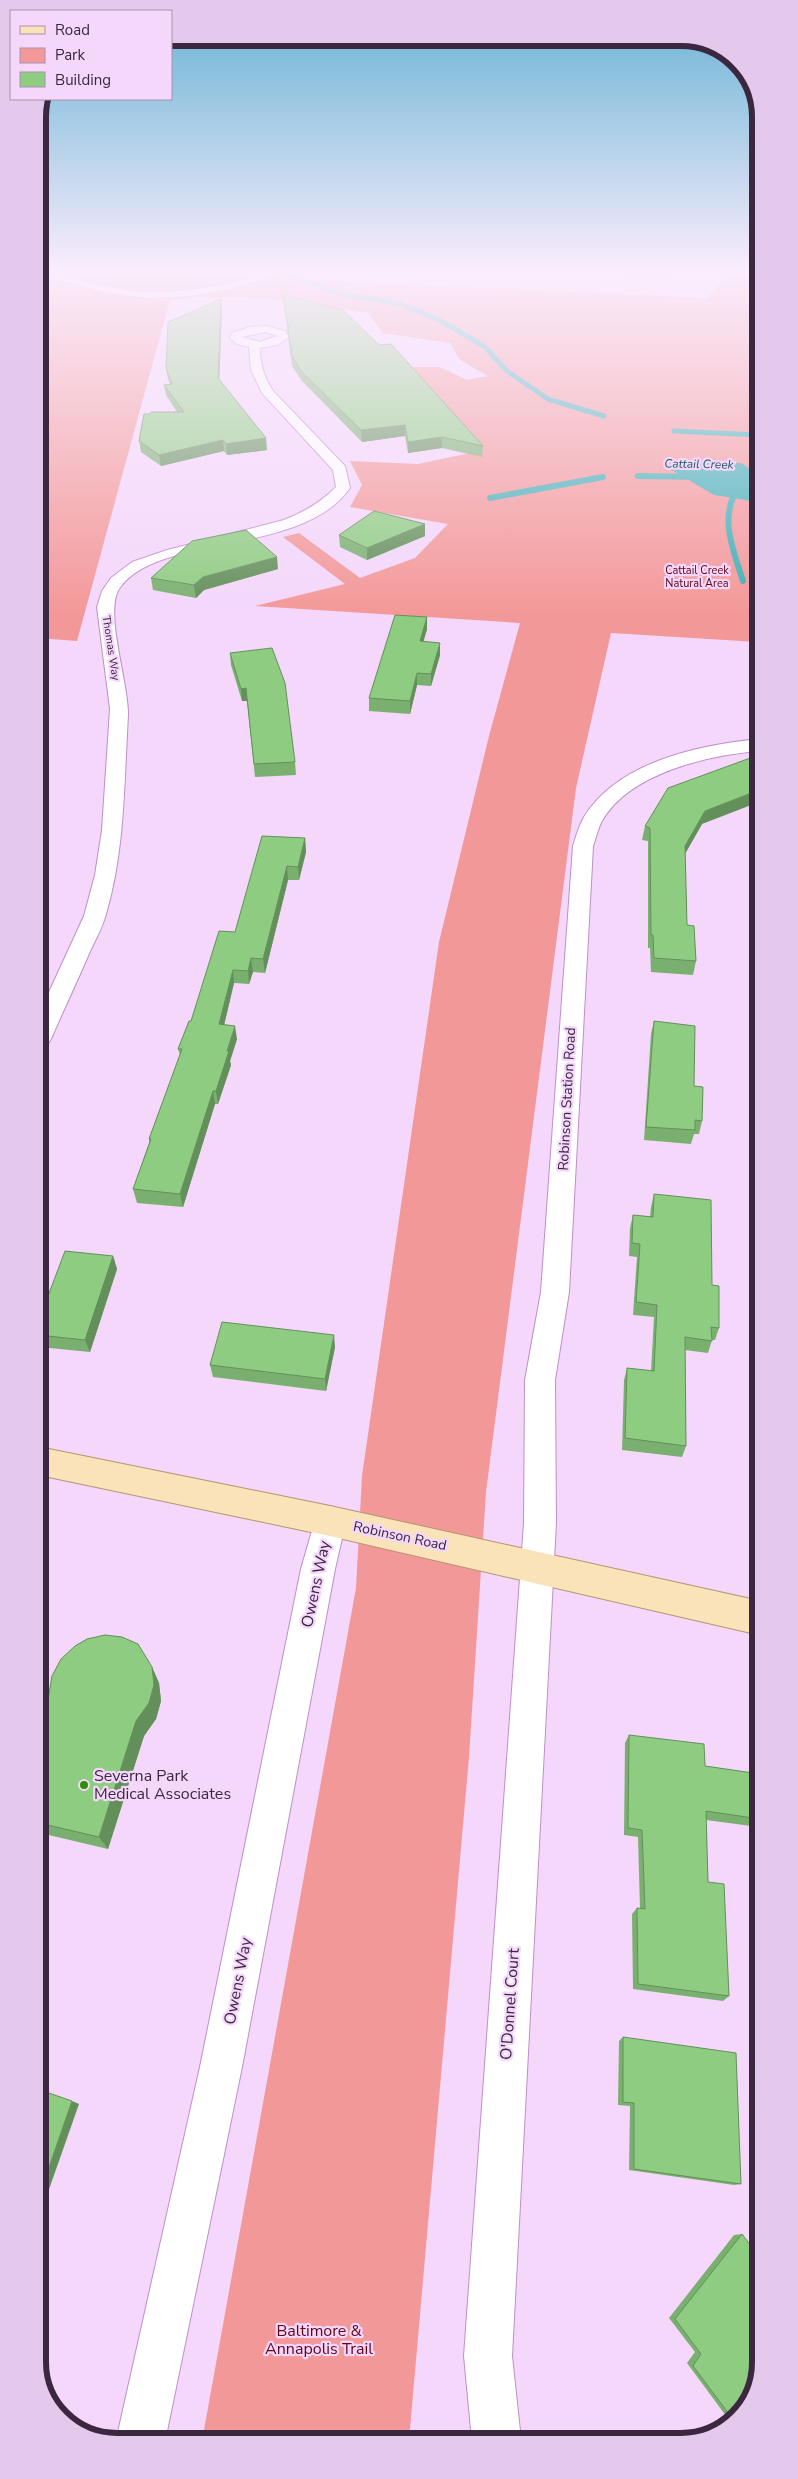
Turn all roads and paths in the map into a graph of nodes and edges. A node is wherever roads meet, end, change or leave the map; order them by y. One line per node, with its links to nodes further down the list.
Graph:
1 (262, 384): 3 (street, Thomas Way)
2 (752, 746): 6 (street, Robinson Station Road)
3 (46, 1025)
4 (46, 1462): 5 (main road, Robinson Road)
5 (330, 1520): 6 (main road, Robinson Road); 8 (street, Owens Way)
6 (538, 1567): 7 (main road, Robinson Road); 9 (street, O'Donnel Court)
7 (752, 1616)
8 (142, 2433)
9 (496, 2433)

